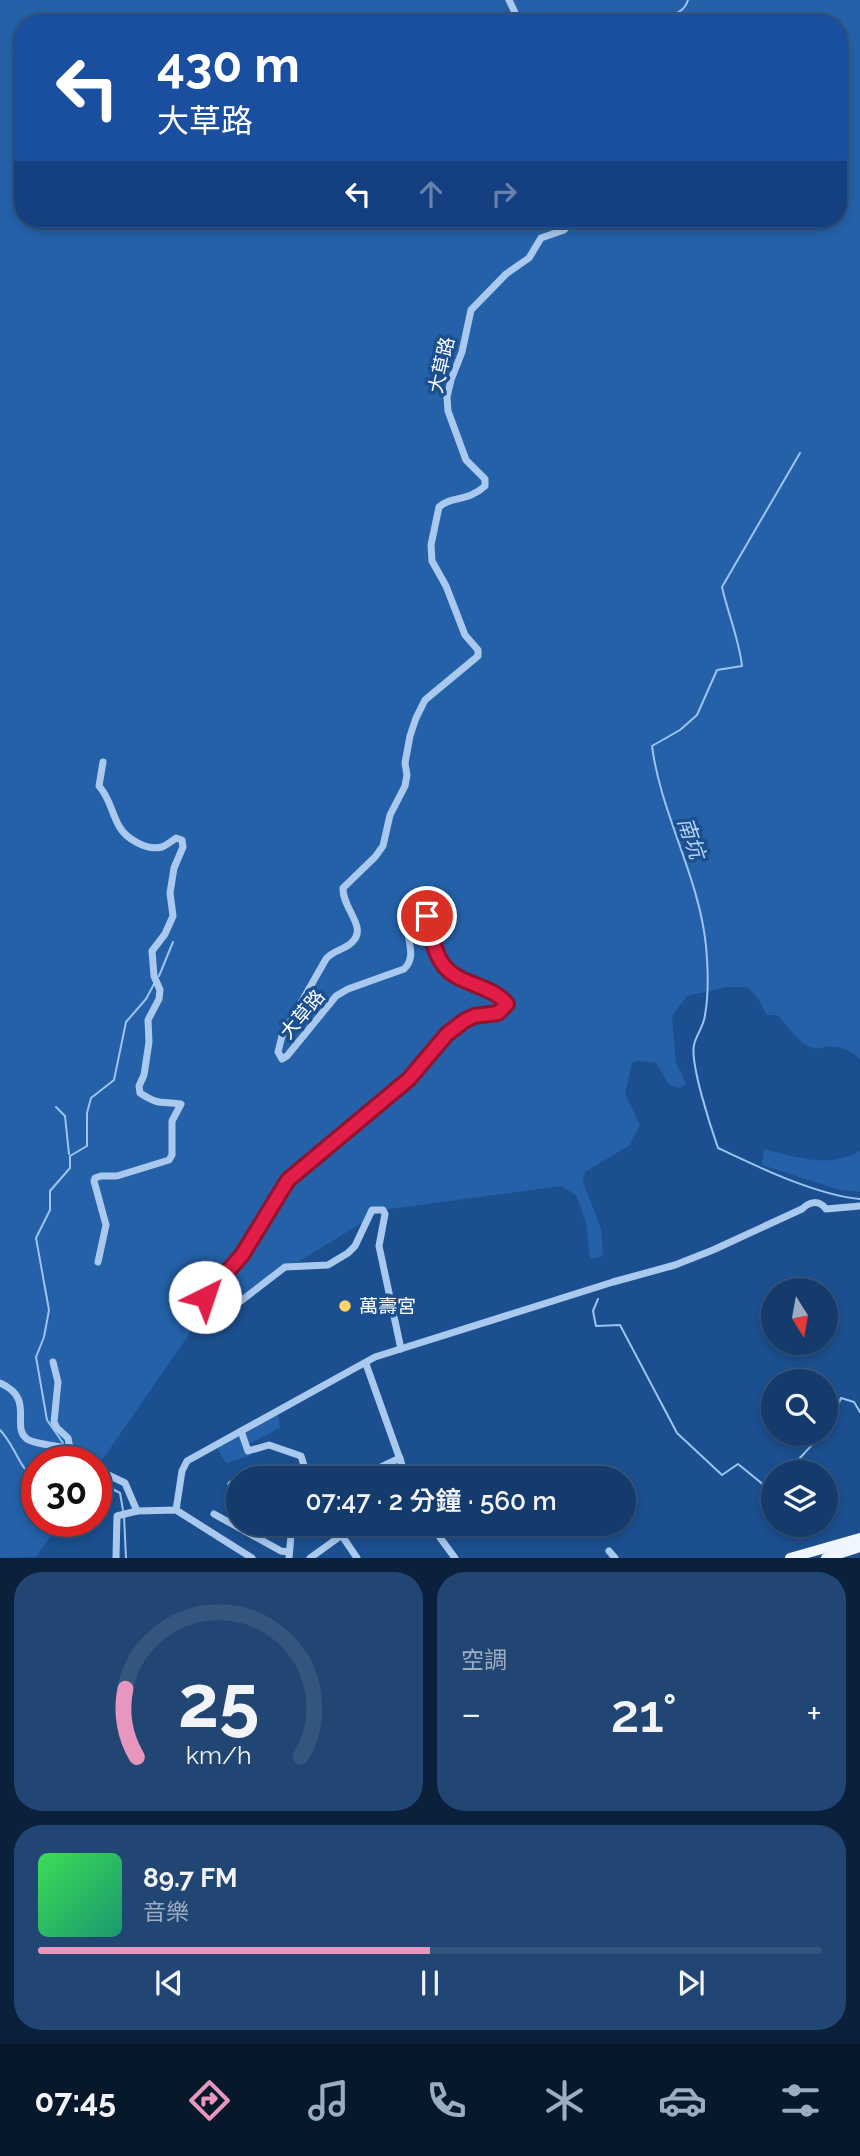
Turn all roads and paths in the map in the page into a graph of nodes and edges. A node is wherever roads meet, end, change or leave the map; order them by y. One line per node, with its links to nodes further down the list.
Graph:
1 (566, 228): 5 (street, 大草路)
2 (103, 762): 4 (street)
3 (860, 1206): 5 (street)
4 (98, 1262)
5 (401, 1349): 7 (street)
6 (53, 1362): 11 (street)
7 (366, 1364): 9 (street); 12 (street)
8 (0, 1383): 10 (street)
9 (241, 1431): 13 (street); 17 (street)
10 (56, 1446)
11 (67, 1446)
12 (400, 1458): 14 (street); 15 (street)
13 (304, 1466)
14 (383, 1466)
15 (403, 1466)
16 (112, 1477): 18 (street)
17 (176, 1510): 18 (street); 29 (street)
18 (137, 1511): 28 (street)
19 (214, 1514): 27 (street)
20 (291, 1536): 27 (street)
21 (341, 1536): 30 (street)
22 (343, 1536): 31 (street)
23 (439, 1536): 32 (street)
24 (860, 1538): 34 (main road)
25 (860, 1547): 35 (main road)
26 (609, 1551): 33 (street)
27 (289, 1555)
28 (116, 1558)
29 (252, 1558)
30 (310, 1558)
31 (357, 1558)
32 (455, 1558)
33 (615, 1558)
34 (790, 1558)
35 (826, 1558)

